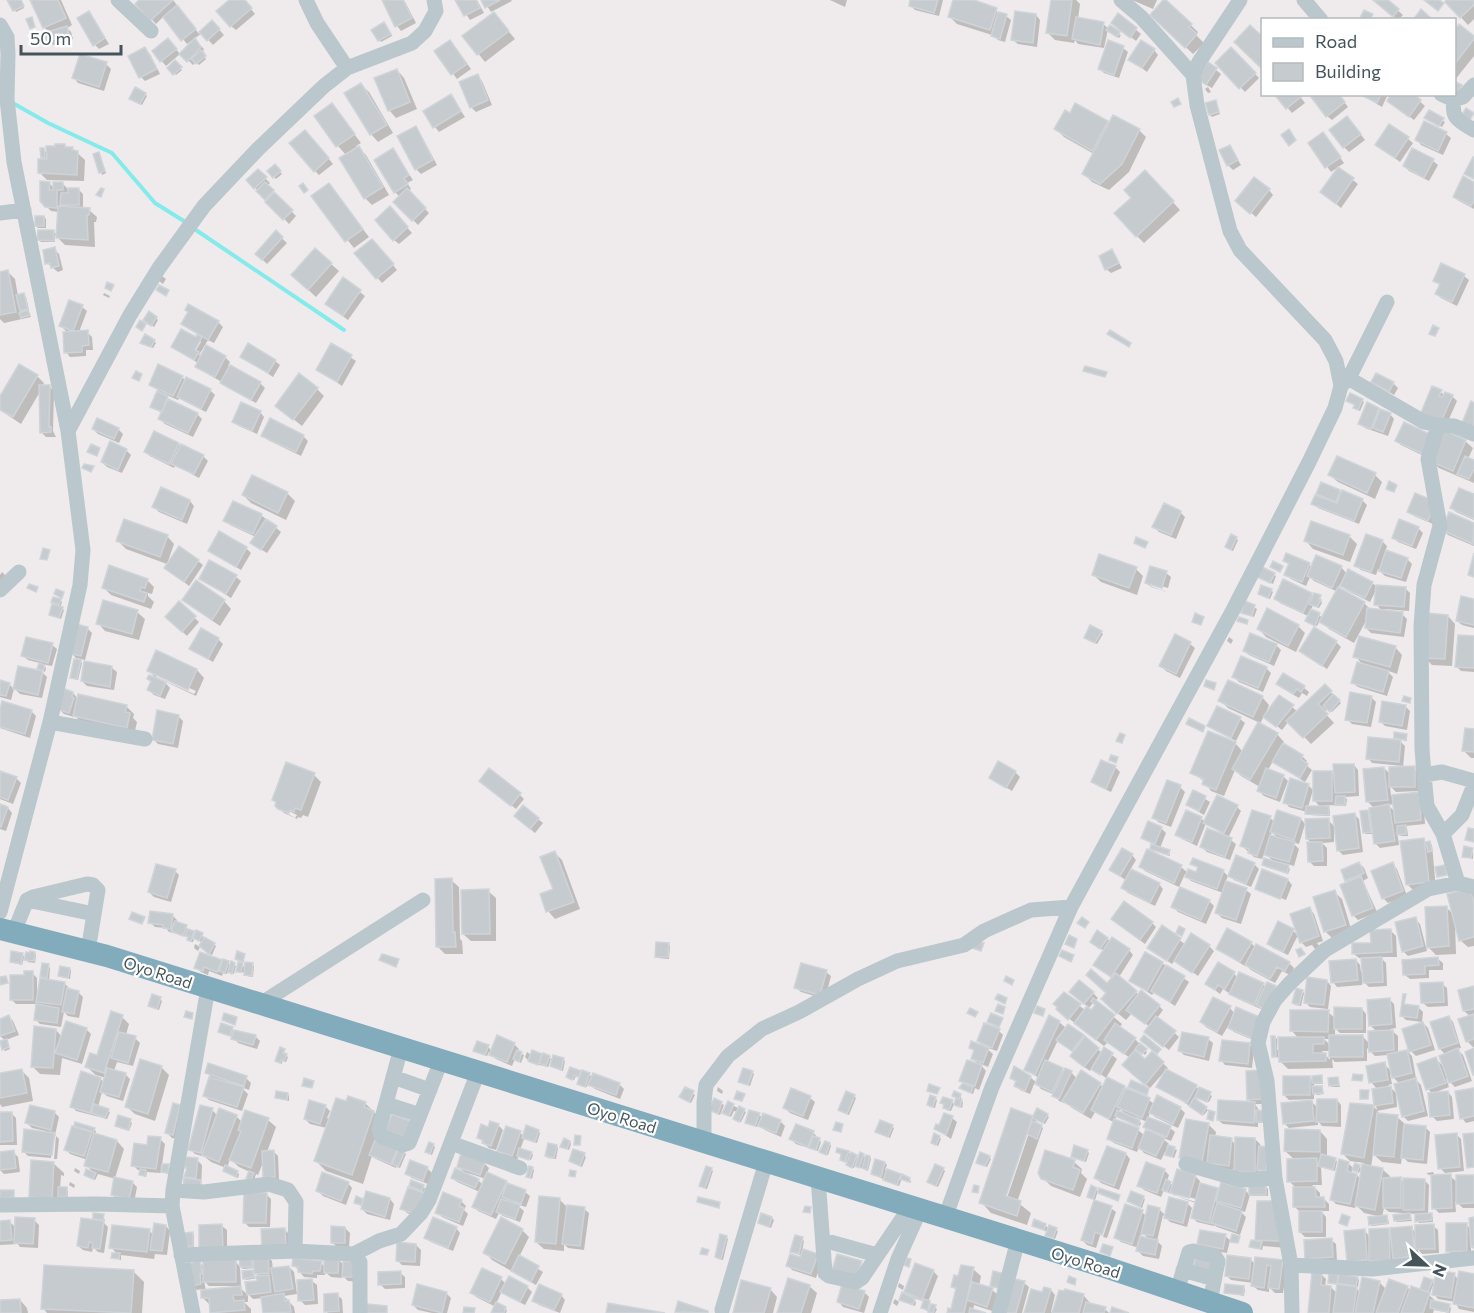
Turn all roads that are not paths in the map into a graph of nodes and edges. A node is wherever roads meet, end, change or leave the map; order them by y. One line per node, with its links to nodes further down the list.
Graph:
1 (118, 0): 9 (street)
2 (306, 0): 10 (street)
3 (434, 0): 10 (street)
4 (1121, 0): 11 (street)
5 (1240, 0): 11 (street)
6 (1304, 0): 7 (street)
7 (1319, 18)
8 (0, 25): 15 (street)
9 (151, 31)
10 (347, 68): 20 (street)
11 (1193, 75): 18 (street)
12 (1474, 85): 13 (street)
13 (1447, 97): 14 (street)
14 (1474, 130)
15 (24, 210): 16 (street); 20 (street)
16 (0, 213)
17 (1387, 302): 18 (street)
18 (1344, 382): 19 (street); 33 (street)
19 (1438, 425): 21 (street); 26 (street)
20 (68, 431): 24 (street)
21 (1474, 434)
22 (19, 572): 23 (street)
23 (0, 590)
24 (50, 722): 25 (street); 34 (street)
25 (146, 738)
26 (1424, 775): 27 (street); 28 (street)
27 (1474, 783): 28 (street)
28 (1443, 834): 29 (street)
29 (1458, 883): 30 (street); 53 (street)
30 (1474, 887)
31 (27, 900): 35 (street); 35 (street); 36 (street)
32 (423, 900): 39 (street)
33 (1071, 907): 48 (street); 58 (street)
34 (0, 912)
35 (94, 914): 37 (street)
36 (7, 931): 37 (highway, Oyo Road)
37 (88, 951): 38 (highway, Oyo Road)
38 (208, 988): 39 (highway, Oyo Road); 54 (street)
39 (260, 1004): 40 (highway, Oyo Road)
40 (401, 1048): 41 (highway, Oyo Road); 43 (street)
41 (441, 1061): 42 (highway, Oyo Road); 44 (street)
42 (478, 1072): 47 (street); 48 (highway, Oyo Road)
43 (393, 1077): 44 (street); 45 (street)
44 (430, 1090): 46 (street)
45 (386, 1104): 46 (street); 46 (street)
46 (420, 1115)
47 (451, 1143): 51 (street); 62 (street)
48 (704, 1143): 49 (highway, Oyo Road)
49 (766, 1162): 52 (highway, Oyo Road); 70 (street)
50 (1186, 1164): 53 (street)
51 (520, 1168)
52 (818, 1178): 57 (highway, Oyo Road); 59 (street)
53 (1275, 1178): 66 (street)
54 (173, 1190): 56 (street); 61 (street)
55 (0, 1205): 56 (street)
56 (172, 1206): 63 (street)
57 (915, 1209): 58 (highway, Oyo Road); 64 (street); 73 (street)
58 (945, 1218): 60 (highway, Oyo Road)
59 (823, 1240): 64 (street); 64 (street)
60 (1018, 1240): 68 (highway, Oyo Road); 74 (street)
61 (294, 1251): 62 (street); 63 (street)
62 (354, 1254): 72 (street)
63 (182, 1255): 71 (street)
64 (877, 1255)
65 (1474, 1258): 66 (street)
66 (1291, 1265): 76 (street)
67 (1214, 1279): 68 (street); 68 (street); 69 (street)
68 (1180, 1280): 69 (highway, Oyo Road)
69 (1210, 1302): 75 (highway, Oyo Road)
70 (722, 1310)
71 (193, 1313)
72 (360, 1313)
73 (880, 1313)
74 (999, 1313)
75 (1242, 1313)
76 (1292, 1313)

